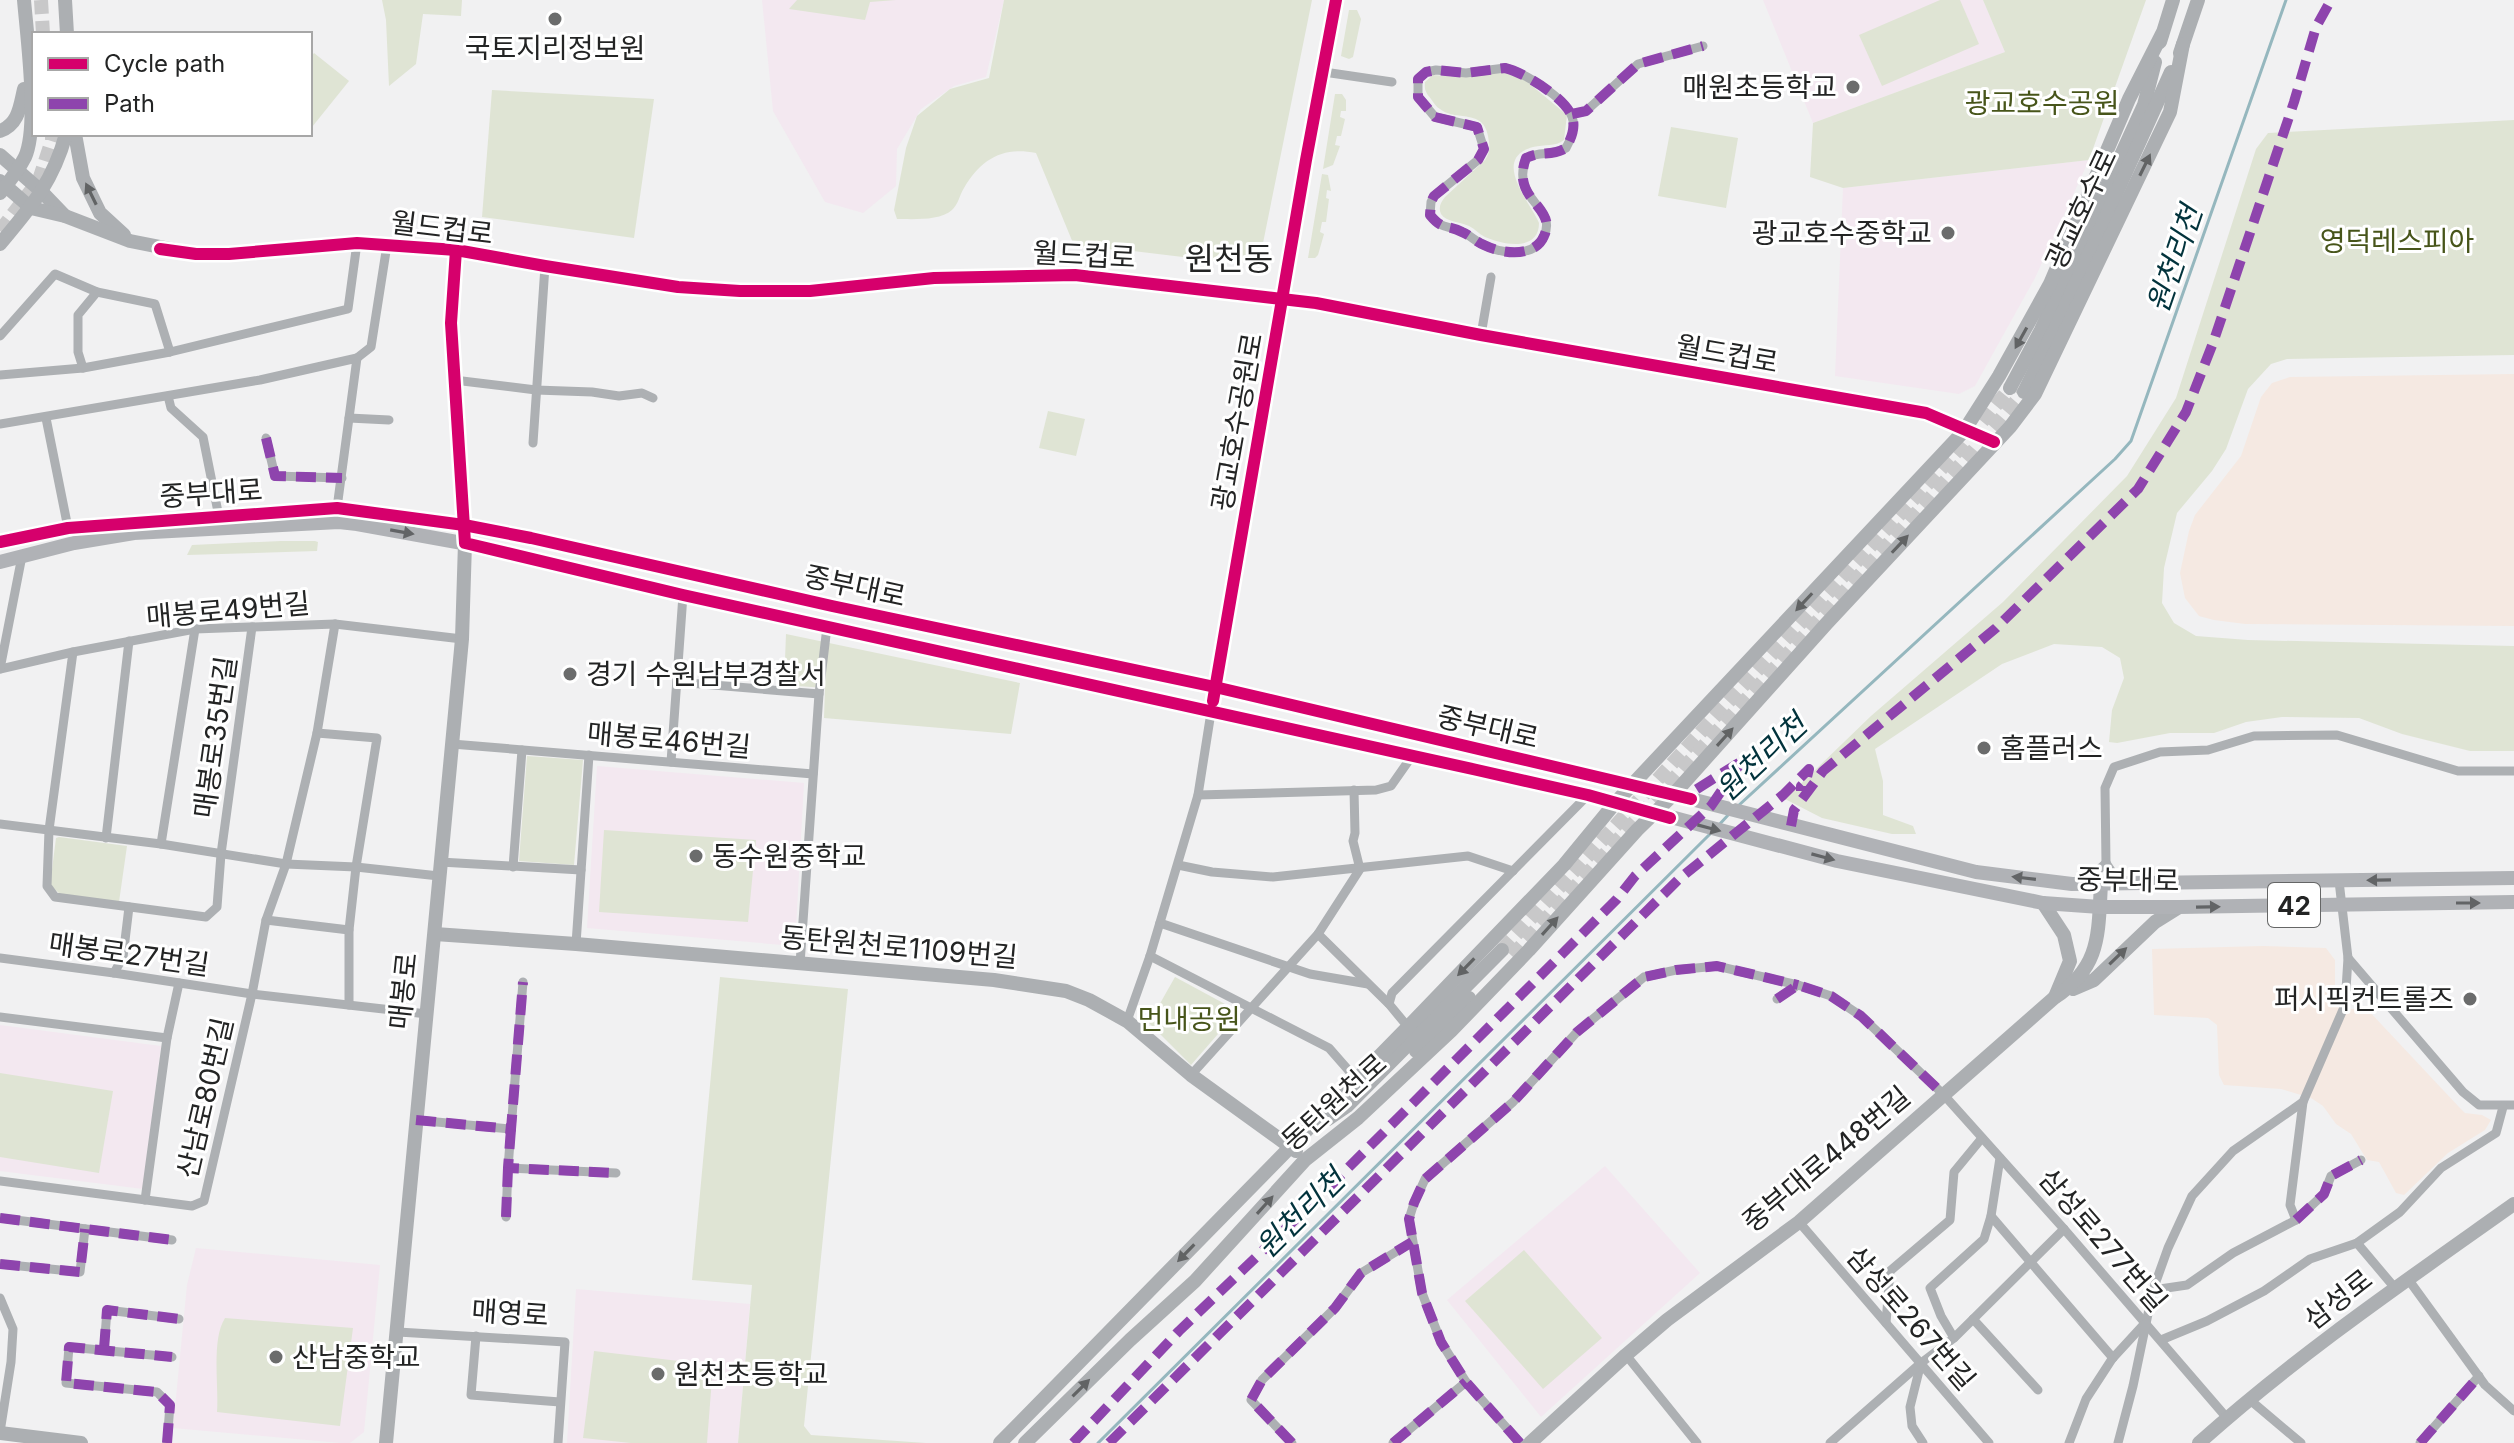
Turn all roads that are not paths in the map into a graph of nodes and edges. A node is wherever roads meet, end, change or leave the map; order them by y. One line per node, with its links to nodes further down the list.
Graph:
1 (24, 0): 10 (street)
2 (65, 0): 6 (street)
3 (1336, 0): 11 (street, 광교호수공원로)
4 (2173, 0): 7 (street, 광교호수로)
5 (2198, 0): 8 (street, 광교호수로)
6 (67, 32)
7 (2162, 34): 8 (street, 광교호수로); 46 (street, 동탄원천로, one-way to 46)
8 (2183, 44): 48 (street, 동탄원천로, one-way to 8)
9 (1703, 46): 13 (street)
10 (29, 69): 14 (street); 18 (street)
11 (1324, 72): 12 (street); 31 (street, 광교호수공원로)
12 (1392, 82)
13 (1572, 114): 13 (street)
14 (0, 131)
15 (65, 136): 20 (street)
16 (75, 136): 23 (street, one-way to 16)
17 (0, 155): 18 (street, 월드컵로)
18 (17, 169): 19 (street); 20 (street, 월드컵로)
19 (2, 187): 21 (street, 월드컵로)
20 (41, 191): 21 (street); 22 (street, 월드컵로)
21 (31, 208): 22 (street, 월드컵로); 25 (street)
22 (65, 216): 23 (street, 월드컵로)
23 (130, 241): 24 (street, 월드컵로)
24 (357, 243): 26 (street, 월드컵로); 34 (street)
25 (0, 244)
26 (387, 245): 27 (street, 월드컵로); 35 (street)
27 (456, 250): 28 (street, 월드컵로); 38 (street, 매봉로)
28 (545, 266): 31 (street, 월드컵로); 39 (street)
29 (1491, 277): 32 (street)
30 (97, 292): 33 (street); 34 (street); 36 (street)
31 (1283, 299): 32 (street, 월드컵로); 71 (street, 광교호수공원로)
32 (1481, 335): 46 (street, 월드컵로)
33 (0, 336)
34 (170, 352): 36 (street)
35 (357, 358): 40 (street); 43 (street)
36 (83, 368): 37 (street)
37 (0, 375)
38 (454, 380): 39 (street); 53 (street, 매봉로)
39 (536, 390): 41 (street); 49 (street)
40 (168, 396): 42 (street); 52 (street)
41 (653, 398)
42 (46, 418): 45 (street); 54 (street)
43 (349, 418): 44 (street); 50 (street)
44 (389, 420)
45 (0, 424)
46 (1964, 431): 48 (street, 월드컵로); 82 (street, 동탄원천로, one-way to 82)
47 (266, 438): 50 (street)
48 (1994, 442): 86 (street, 동탄원천로, one-way to 48)
49 (533, 443)
50 (342, 478): 51 (street)
51 (337, 508): 52 (main road, 중부대로 / 42); 53 (main road, 중부대로 / 42)
52 (219, 517): 54 (main road, 중부대로 / 42)
53 (464, 525): 55 (main road, 중부대로 / 42); 57 (street, 매봉로)
54 (68, 528): 56 (main road, 중부대로 / 42)
55 (531, 538): 59 (main road); 71 (main road, 중부대로 / 42)
56 (0, 542)
57 (465, 543): 58 (main road, 중부대로 / 42, one-way to 57); 59 (main road, 중부대로 / 42); 66 (street, 매봉로)
58 (22, 556): 60 (main road, 중부대로 / 42); 69 (street)
59 (526, 557): 61 (main road, 중부대로 / 42)
60 (0, 562)
61 (683, 595): 64 (main road, 중부대로 / 42); 70 (street)
62 (335, 624): 63 (street, 매봉로49번길); 66 (street, 매봉로49번길); 74 (street)
63 (252, 627): 65 (street, 매봉로49번길); 93 (street, 매봉로35번길)
64 (827, 627): 72 (street); 73 (main road, 중부대로 / 42)
65 (195, 629): 67 (street, 매봉로49번길); 92 (street, 매봉로35번길)
66 (462, 639): 75 (street, 매봉로)
67 (129, 641): 68 (street, 매봉로49번길); 91 (street)
68 (73, 652): 69 (street, 매봉로49번길); 90 (street, 매봉로35번길)
69 (0, 669)
70 (677, 682): 72 (street); 79 (street)
71 (1215, 687): 73 (street, 광교호수공원로); 82 (main road, 중부대로 / 42)
72 (819, 694): 81 (street)
73 (1211, 711): 78 (main road, 중부대로 / 42); 84 (street, 광교호수공원로)
74 (317, 733): 95 (street); 97 (street)
75 (452, 744): 76 (street, 매봉로46번길); 99 (street, 매봉로)
76 (522, 750): 77 (street, 매봉로46번길); 98 (street)
77 (589, 755): 79 (street, 매봉로46번길); 101 (street)
78 (1412, 756): 83 (street, 중부대로); 85 (main road, 중부대로 / 42)
79 (671, 762): 81 (street, 매봉로46번길)
80 (2514, 771): 94 (street)
81 (813, 774): 125 (street)
82 (1632, 786): 86 (main road, 중부대로 / 42); 87 (street, 동탄원천로)
83 (1354, 790): 84 (street, 중부대로); 100 (street)
84 (1198, 795): 96 (street, 광교호수공원로)
85 (1588, 795): 87 (main road, 중부대로 / 42); 102 (street)
86 (1673, 795): 88 (street, 동탄원천로); 107 (main road, 중부대로 / 42, one-way to 86)
87 (1615, 803): 88 (main road, 중부대로 / 42); 141 (street, 동탄원천로, one-way to 141)
88 (1654, 813): 110 (main road, 중부대로 / 42, one-way to 110); 154 (street, 동탄원천로, one-way to 88)
89 (0, 824): 90 (street, 매봉로35번길)
90 (49, 830): 91 (street, 매봉로35번길); 112 (street, 매봉로35번길)
91 (106, 838): 92 (street, 매봉로35번길)
92 (161, 844): 93 (street, 매봉로35번길)
93 (221, 854): 95 (street, 매봉로35번길); 112 (street, 매봉로35번길)
94 (2106, 863): 106 (street); 107 (street)
95 (286, 864): 97 (street, 매봉로35번길); 116 (street)
96 (1178, 865): 100 (street); 117 (street, 광교호수공원로)
97 (356, 867): 99 (street, 매봉로35번길); 118 (street)
98 (513, 867): 99 (street); 101 (street)
99 (440, 869): 119 (street, 매봉로)
100 (1360, 869): 102 (street); 120 (street)
101 (581, 870): 121 (street)
102 (1513, 871): 135 (street)
103 (2514, 878): 104 (main road, 중부대로 / 42, one-way to 104)
104 (2339, 881): 105 (main road, 중부대로 / 42); 111 (street)
105 (2226, 882): 106 (main road, 중부대로 / 42); 114 (main road)
106 (2126, 883): 108 (main road, 중부대로 / 42)
107 (2082, 884): 108 (main road, 중부대로 / 42)
108 (2101, 884): 113 (street, 중부대로448번길)
109 (2514, 902): 111 (main road, 중부대로 / 42, one-way to 109)
110 (2043, 903): 113 (main road, 중부대로 / 42); 133 (street)
111 (2340, 904): 115 (main road, 중부대로 / 42, one-way to 111); 124 (street)
112 (129, 907): 127 (street)
113 (2100, 907): 114 (main road, 중부대로 / 42); 133 (street, 중부대로448번길)
114 (2152, 907): 115 (main road, 중부대로 / 42)
115 (2179, 907): 133 (street, one-way to 115)
116 (266, 920): 118 (street); 132 (street)
117 (1160, 923): 122 (street, 광교호수공원로); 126 (street)
118 (349, 930): 136 (street)
119 (435, 934): 121 (street, 동탄원천로1109번길); 138 (street, 매봉로)
120 (1318, 934): 126 (street); 130 (street)
121 (576, 944): 125 (street, 동탄원천로1109번길)
122 (1150, 956): 137 (street); 140 (street, 광교호수공원로)
123 (0, 958): 127 (street, 매봉로27번길)
124 (2348, 958): 146 (street); 148 (street)
125 (800, 964): 140 (street, 동탄원천로1109번길)
126 (1288, 967): 130 (street); 137 (street)
127 (114, 973): 129 (street, 매봉로27번길)
128 (523, 982): 150 (street)
129 (179, 983): 132 (street, 매봉로27번길); 142 (street, 산남로80번길)
130 (1368, 984): 135 (street)
131 (1798, 985): 134 (street); 145 (street, 삼성로277번길); 169 (street, 삼성로277번길)
132 (252, 994): 136 (street, 매봉로27번길); 159 (street, 산남로80번길)
133 (2054, 998): 145 (street, 중부대로448번길)
134 (1777, 999)
135 (1389, 1004): 141 (street)
136 (349, 1005): 138 (street, 매봉로27번길)
137 (1251, 1008): 143 (street); 144 (street)
138 (427, 1014): 149 (street, 매봉로)
139 (0, 1017): 142 (street)
140 (1127, 1021): 143 (street, 동탄원천로1109번길)
141 (1408, 1027): 144 (street, 동탄원천로)
142 (167, 1038): 159 (street, 산남로80번길)
143 (1191, 1075): 152 (street, 동탄원천로1109번길)
144 (1357, 1080): 152 (street, 동탄원천로)
145 (1943, 1094): 151 (street, 삼성로277번길); 165 (street, 중부대로448번길)
146 (2303, 1102): 164 (street); 175 (street)
147 (2514, 1105): 148 (street)
148 (2503, 1107): 170 (street)
149 (416, 1120): 150 (street); 181 (street, 매봉로)
150 (511, 1129): 156 (street)
151 (1982, 1138): 153 (street, 삼성로277번길); 180 (street)
152 (1291, 1146): 154 (street, 동탄원천로1109번길); 154 (street); 203 (street, 동탄원천로, one-way to 203)
153 (2000, 1158): 161 (street); 167 (street, 삼성로277번길)
154 (1305, 1160): 204 (street, 동탄원천로, one-way to 154)
155 (2361, 1160): 164 (street)
156 (508, 1168): 157 (street); 162 (street)
157 (616, 1173)
158 (0, 1181): 159 (street, 산남로80번길)
159 (145, 1200)
160 (2514, 1204): 173 (street, 삼성로)
161 (1991, 1216): 171 (street); 183 (street)
162 (506, 1217)
163 (0, 1218): 166 (street)
164 (2296, 1220): 175 (street)
165 (1799, 1222): 180 (street, 삼성로267번길); 186 (street, 중부대로448번길)
166 (85, 1229): 168 (street); 172 (street)
167 (2064, 1229): 171 (street); 179 (street, 삼성로277번길)
168 (172, 1240)
169 (1412, 1242): 192 (street, 삼성로277번길); 205 (street)
170 (2357, 1243): 174 (street); 184 (street)
171 (2031, 1262): 178 (street); 188 (street)
172 (0, 1264)
173 (2408, 1279): 174 (street, 삼성로); 191 (street)
174 (2395, 1288): 194 (street, 삼성로)
175 (2153, 1290): 179 (street)
176 (0, 1298): 189 (street)
177 (179, 1319): 185 (street)
178 (1973, 1319): 183 (street); 193 (street)
179 (2146, 1322): 184 (street, 삼성로277번길); 188 (street); 214 (street)
180 (1886, 1323): 190 (street, 삼성로267번길)
181 (398, 1332): 182 (street, 매영로); 201 (street, 매봉로)
182 (476, 1336): 195 (street); 195 (street, 매영로)
183 (1954, 1338): 190 (street)
184 (2161, 1340): 197 (street, 삼성로277번길)
185 (104, 1349): 187 (street); 200 (street)
186 (1626, 1355): 208 (street, 중부대로448번길); 209 (street)
187 (172, 1357)
188 (2113, 1358): 213 (street)
189 (5, 1362): 198 (street)
190 (1921, 1363): 210 (street); 211 (street); 212 (street, 삼성로267번길)
191 (2479, 1376): 196 (street); 217 (street)
192 (1466, 1382): 206 (street); 207 (street, 삼성로277번길)
193 (2038, 1390)
194 (2250, 1400): 197 (street, 삼성로); 216 (street)
195 (560, 1402): 202 (street, 매영로)
196 (2514, 1411)
197 (2227, 1418): 215 (street, 삼성로)
198 (0, 1432): 199 (street)
199 (81, 1443)
200 (167, 1443)
201 (386, 1443)
202 (558, 1443)
203 (1000, 1443)
204 (1025, 1443)
205 (1292, 1443)
206 (1393, 1443)
207 (1520, 1443)
208 (1530, 1443)
209 (1697, 1443)
210 (1830, 1443)
211 (1923, 1443)
212 (1989, 1443)
213 (2069, 1443)
214 (2118, 1443)
215 (2199, 1443)
216 (2301, 1443)
217 (2420, 1443)

